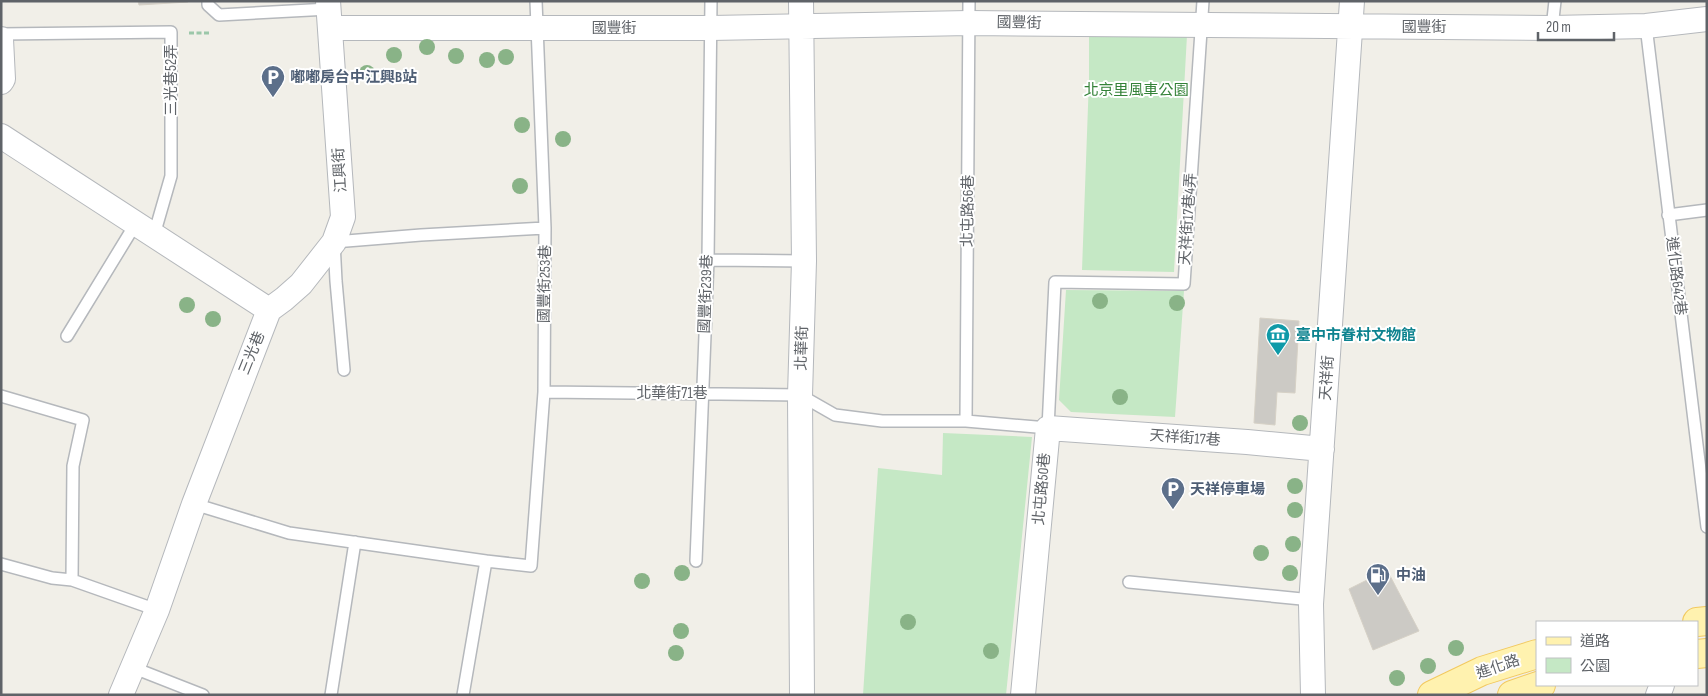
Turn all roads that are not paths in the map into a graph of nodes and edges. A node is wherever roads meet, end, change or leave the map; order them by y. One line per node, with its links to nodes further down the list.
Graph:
1 (208, 1): 9 (lane)
2 (536, 1): 15 (lane, 國豐街253巷)
3 (711, 1): 16 (lane, 國豐街239巷)
4 (801, 1): 12 (street, 北華街)
5 (1202, 1): 11 (lane)
6 (1352, 1): 13 (street, 天祥街)
7 (1555, 1): 17 (lane)
8 (969, 12): 11 (street, 國豐街); 12 (street, 國豐街); 37 (lane, 北屯路56巷)
9 (329, 13): 15 (street, 國豐街); 26 (street, 江興街)
10 (1707, 19): 14 (street, 國豐街)
11 (1201, 25): 13 (street, 國豐街); 29 (lane, 天祥街17巷4弄)
12 (801, 26): 16 (street, 國豐街); 28 (street, 北華街)
13 (1351, 26): 17 (street, 國豐街); 39 (street, 天祥街)
14 (1646, 26): 17 (street, 國豐街); 23 (lane, 進化路642巷)
15 (537, 27): 16 (street, 國豐街); 24 (lane, 國豐街253巷)
16 (710, 28): 27 (lane, 國豐街239巷)
17 (1552, 28)
18 (1, 34): 25 (lane, 三光巷52弄)
19 (1, 39): 20 (street)
20 (1, 82)
21 (1, 136): 25 (street)
22 (1707, 210): 23 (lane)
23 (1668, 215): 41 (lane, 進化路642巷)
24 (545, 228): 26 (lane); 33 (lane, 國豐街253巷)
25 (145, 229): 30 (street); 31 (lane, 三光巷52弄)
26 (334, 242): 30 (street, 江興街); 32 (lane)
27 (708, 260): 28 (lane); 34 (lane, 國豐街239巷)
28 (804, 261): 35 (street, 北華街)
29 (1055, 282): 38 (lane, 北屯路50巷)
30 (269, 310): 40 (street, 三光巷)
31 (68, 336)
32 (344, 370)
33 (544, 392): 34 (lane, 北華街71巷); 44 (lane, 國豐街253巷)
34 (702, 393): 35 (lane, 北華街71巷); 43 (lane, 國豐街239巷)
35 (800, 395): 37 (lane); 57 (street, 北華街)
36 (1, 396): 46 (lane)
37 (966, 421): 38 (lane)
38 (1048, 428): 39 (street, 天祥街17巷); 58 (street, 北屯路50巷)
39 (1322, 450): 48 (street, 天祥街)
40 (194, 504): 42 (lane); 49 (street, 三光巷)
41 (1707, 527)
42 (354, 542): 44 (lane); 55 (lane)
43 (696, 561)
44 (486, 562): 56 (lane)
45 (1, 564): 46 (lane)
46 (72, 580): 49 (lane)
47 (1129, 582): 48 (lane)
48 (1312, 600): 59 (street, 天祥街)
49 (157, 610): 51 (street, 三光巷)
50 (1536, 654): 60 (main road, 進化路)
51 (134, 668): 53 (street, 三光巷); 54 (lane)
52 (1538, 686): 61 (main road, 進化路)
53 (121, 695)
54 (204, 695)
55 (331, 695)
56 (462, 695)
57 (802, 695)
58 (1023, 695)
59 (1313, 695)
60 (1432, 695)
61 (1512, 695)

